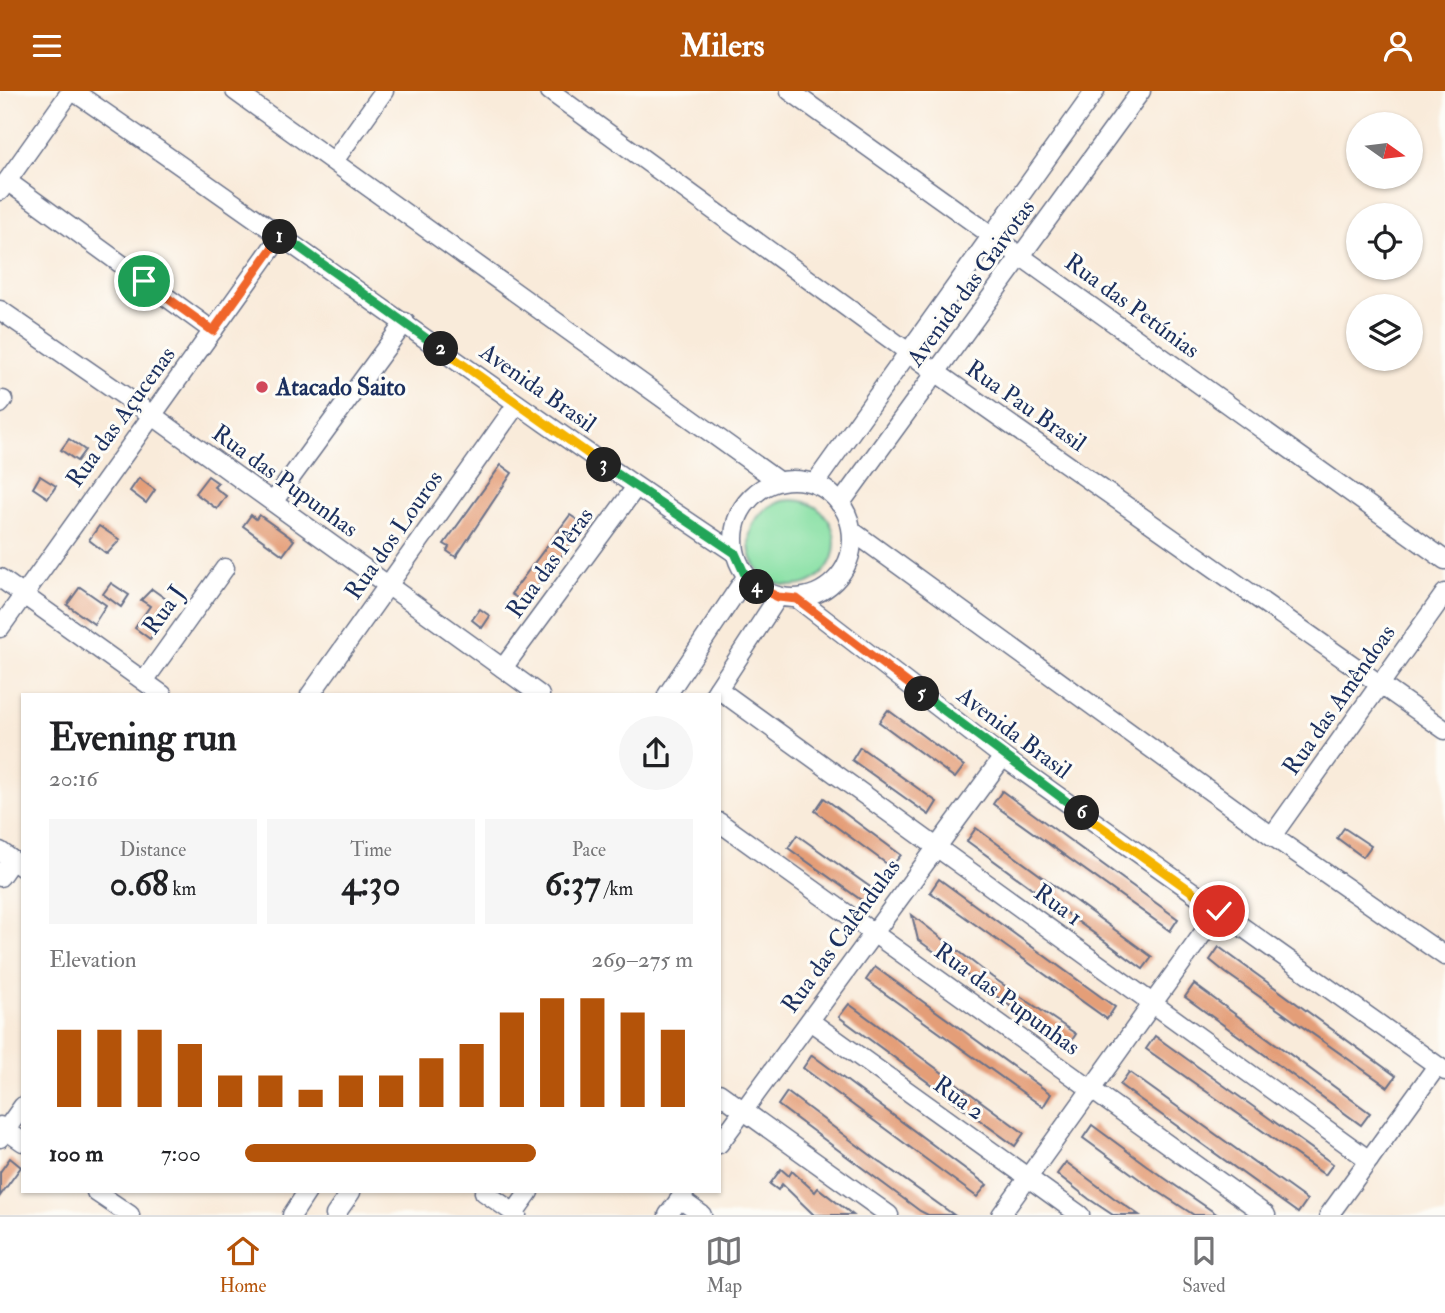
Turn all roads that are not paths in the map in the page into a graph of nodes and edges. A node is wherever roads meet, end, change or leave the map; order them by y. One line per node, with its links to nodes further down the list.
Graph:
1 (72, 91): 9 (street); 11 (street, Avenida Brasil)
2 (234, 91): 8 (street)
3 (384, 91): 8 (street)
4 (550, 91): 16 (street, Rua Pau Brasil)
5 (790, 91): 10 (street, Rua das Petúnias)
6 (1095, 91): 10 (street, Avenida das Gaivotas)
7 (1141, 91): 12 (street, Avenida das Gaivotas)
8 (334, 161): 20 (street)
9 (4, 186): 15 (street)
10 (993, 234): 12 (street, Rua das Petúnias); 16 (street, Avenida das Gaivotas)
11 (282, 235): 14 (street, Avenida Brasil); 15 (street, Rua das Açucenas)
12 (1021, 257): 17 (street, Avenida das Gaivotas); 27 (street, Rua das Petúnias)
13 (0, 310): 19 (street, Rua das Pupunhas)
14 (405, 323): 18 (street, Avenida Brasil); 23 (street)
15 (213, 331): 19 (street, Rua das Açucenas)
16 (909, 351): 17 (street, Rua Pau Brasil); 21 (street, Avenida das Gaivotas)
17 (937, 373): 24 (street, Avenida das Gaivotas); 39 (street, Rua Pau Brasil)
18 (517, 404): 22 (street, Avenida Brasil); 31 (street, Rua dos Louros)
19 (152, 415): 23 (street, Rua das Pupunhas); 33 (street, Rua das Açucenas)
20 (778, 481): 21 (street); 26 (street)
21 (815, 483): 24 (street)
22 (636, 487): 26 (street, Avenida Brasil); 37 (street, Rua das Pêras)
23 (273, 502): 31 (street, Rua das Pupunhas)
24 (840, 503): 25 (street)
25 (852, 531): 35 (street); 49 (street)
26 (735, 553): 29 (street)
27 (1445, 560)
28 (225, 568): 38 (street, Rua J)
29 (746, 577): 34 (street); 44 (street)
30 (0, 578): 33 (street)
31 (387, 586): 37 (street, Rua das Pupunhas); 42 (street, Rua dos Louros)
32 (1445, 593): 39 (street, Rua das Amêndoas)
33 (23, 595): 36 (street, Rua das Açucenas); 38 (street)
34 (778, 597): 35 (street); 40 (street)
35 (797, 599): 47 (street, Avenida Brasil)
36 (0, 628)
37 (503, 668): 43 (street, Rua das Pupunhas)
38 (144, 681): 41 (street)
39 (1381, 684): 46 (street, Rua Pau Brasil); 49 (street, Rua das Amêndoas)
40 (716, 692)
41 (160, 693)
42 (311, 693)
43 (537, 693)
44 (668, 693)
45 (721, 696): 50 (street, Rua 1)
46 (1445, 730)
47 (1003, 757): 50 (street, Rua das Calêndulas); 53 (street, Avenida Brasil)
48 (721, 823): 54 (street, Rua das Pupunhas)
49 (1272, 836): 55 (street)
50 (937, 847): 54 (street, Rua das Calêndulas); 56 (street, Rua 1)
51 (12, 860): 52 (street)
52 (0, 877)
53 (1219, 911): 56 (street); 58 (street, Avenida Brasil)
54 (873, 933): 57 (street, Rua das Calêndulas); 59 (street, Rua das Pupunhas)
55 (1445, 956)
56 (1153, 1004): 59 (street); 66 (street, Rua 1)
57 (810, 1021): 62 (street, Rua das Calêndulas); 67 (street, Rua 2)
58 (1441, 1069): 66 (street)
59 (1091, 1089): 67 (street); 83 (street, Rua das Pupunhas)
60 (721, 1094): 62 (street)
61 (21, 1108): 63 (street)
62 (743, 1111): 65 (street, Rua das Calêndulas); 80 (street)
63 (2, 1131): 64 (street)
64 (21, 1141)
65 (721, 1141)
66 (1369, 1160): 84 (street)
67 (1028, 1177): 81 (street); 82 (street, Rua 2)
68 (97, 1193): 75 (street)
69 (306, 1193): 76 (street)
70 (350, 1193): 77 (street)
71 (485, 1193): 74 (street)
72 (528, 1193): 74 (street)
73 (682, 1195): 78 (street); 79 (street)
74 (515, 1214)
75 (130, 1215)
76 (292, 1215)
77 (335, 1215)
78 (668, 1215)
79 (702, 1215)
80 (889, 1215)
81 (1001, 1215)
82 (1080, 1215)
83 (1266, 1215)
84 (1329, 1215)

